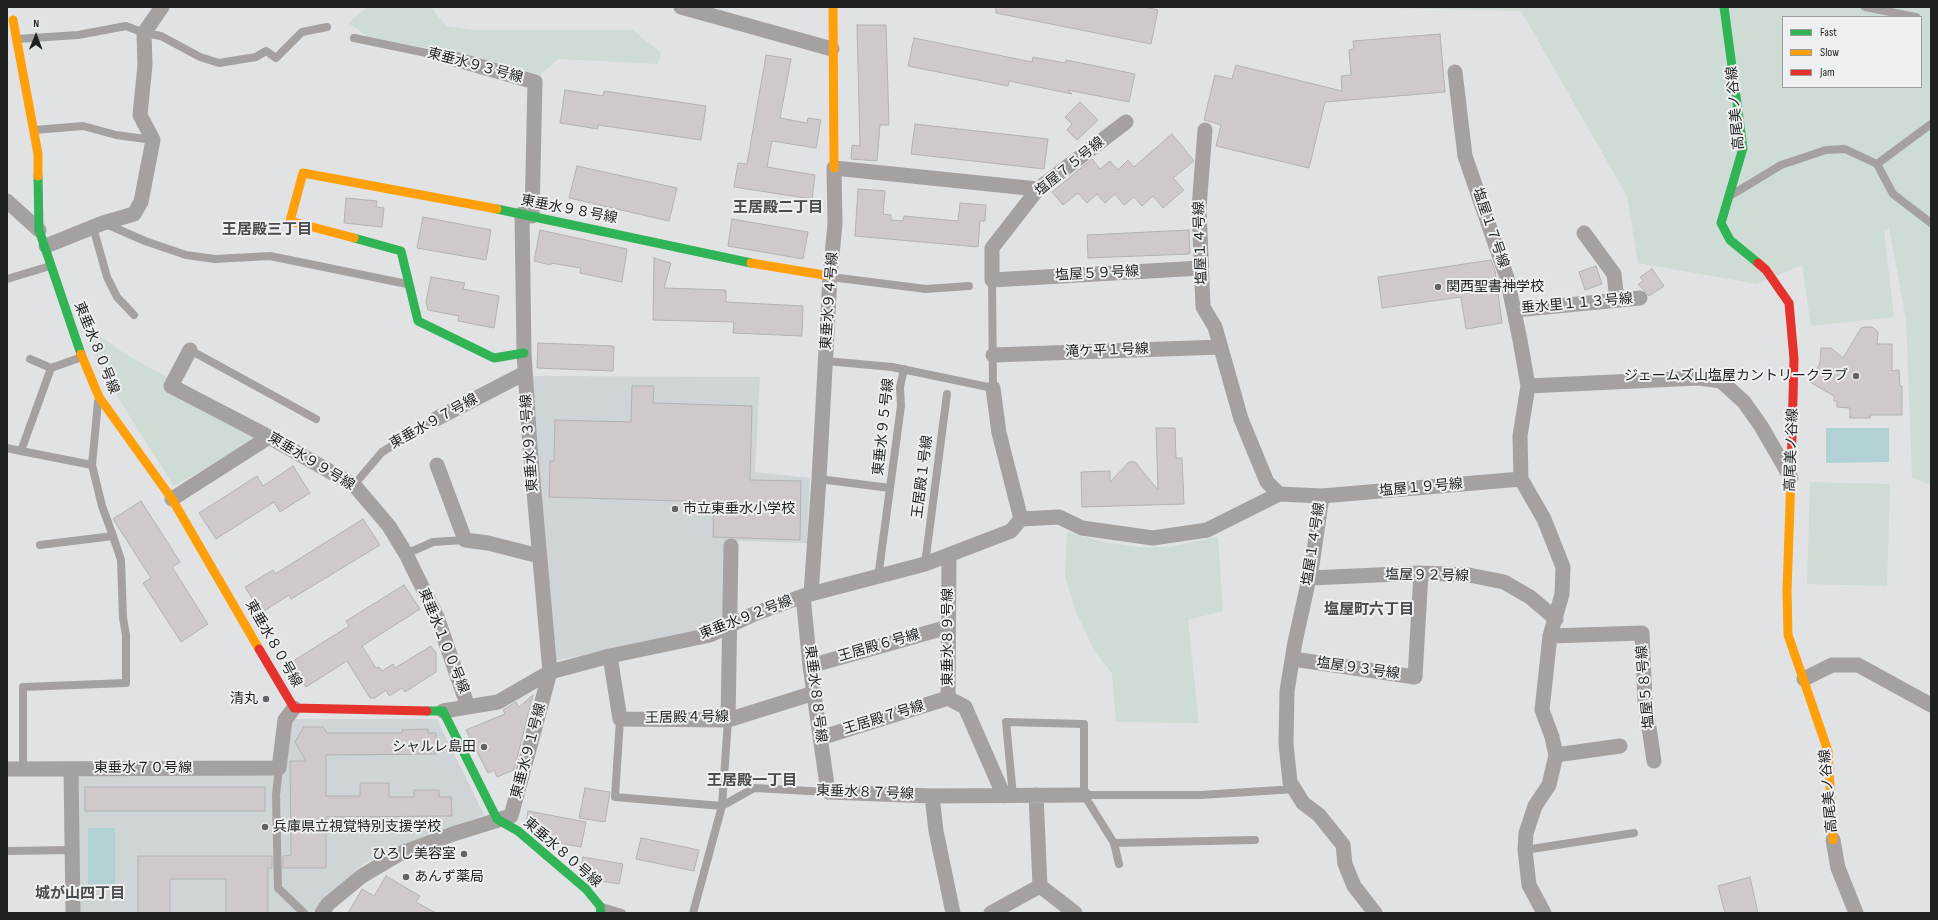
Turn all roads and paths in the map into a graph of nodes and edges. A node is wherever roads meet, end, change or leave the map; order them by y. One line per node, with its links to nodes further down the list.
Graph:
1 (162, 7): 11 (street)
2 (680, 7): 6 (street)
3 (833, 7): 14 (street, 東垂水９４号線)
4 (1724, 7): 25 (street, 高尾美ノ谷線)
5 (1865, 7): 8 (lane)
6 (713, 11): 14 (street)
7 (20, 12): 9 (street)
8 (1911, 16)
9 (10, 24): 13 (street)
10 (327, 27): 11 (lane)
11 (144, 33): 13 (lane); 21 (street)
12 (354, 38): 15 (lane, 東垂水９３号線)
13 (16, 39): 19 (street)
14 (832, 49): 23 (street, 東垂水９４号線)
15 (451, 58): 27 (street, 東垂水９３号線)
16 (1455, 72): 42 (street, 塩屋１７号線)
17 (1126, 122): 24 (street, 塩屋７５号線)
18 (1931, 124): 22 (lane)
19 (34, 130): 21 (lane); 30 (street)
20 (1205, 130): 34 (street, 塩屋１４号線)
21 (153, 140): 29 (street)
22 (1877, 164): 25 (lane); 28 (lane)
23 (834, 168): 24 (street); 35 (street, 東垂水９４号線)
24 (1038, 189): 37 (street, 塩屋７５号線)
25 (1728, 198): 65 (street, 高尾美ノ谷線)
26 (7, 201): 30 (street)
27 (527, 215): 35 (street, 東垂水９８号線); 38 (street, 東垂水９８号線); 46 (street, 東垂水９３号線)
28 (1931, 224)
29 (98, 225): 32 (street); 38 (lane); 43 (lane)
30 (39, 230): 32 (street, 東垂水８０号線)
31 (1584, 233): 41 (street)
32 (46, 246): 33 (street, 東垂水８０号線)
33 (51, 266): 36 (lane); 48 (street, 東垂水８０号線)
34 (1201, 268): 37 (street, 塩屋５９号線); 44 (street, 塩屋１４号線)
35 (830, 276): 39 (lane); 50 (street, 東垂水９４号線)
36 (7, 279)
37 (992, 280): 47 (lane)
38 (409, 284): 46 (street)
39 (969, 286)
40 (1640, 298): 41 (street, 垂水里１１３号線)
41 (1617, 300): 42 (street, 垂水里１１３号線)
42 (1515, 310): 54 (street, 塩屋１７号線)
43 (134, 315)
44 (1221, 348): 47 (street, 滝ケ平１号線); 70 (street, 塩屋１４号線)
45 (190, 350): 58 (lane); 60 (street, 東垂水９９号線)
46 (524, 353): 53 (street, 東垂水９３号線)
47 (993, 355): 55 (lane)
48 (82, 357): 51 (lane); 57 (street, 東垂水８０号線)
49 (30, 360): 51 (lane)
50 (826, 360): 52 (lane, 東垂水９５号線); 66 (street, 東垂水９４号線)
51 (51, 368): 62 (lane)
52 (904, 369): 55 (lane, 東垂水９５号線); 69 (lane, 東垂水９５号線)
53 (525, 373): 59 (street, 東垂水９７号線); 79 (street, 東垂水９３号線)
54 (1528, 386): 65 (street); 67 (street, 塩屋１７号線)
55 (993, 388): 73 (street)
56 (947, 394): 81 (lane, 王居殿１号線)
57 (99, 397): 63 (lane); 72 (street, 東垂水８０号線)
58 (316, 419)
59 (436, 419): 68 (lane, 東垂水９７号線)
60 (269, 437): 68 (street, 東垂水９９号線); 72 (street)
61 (7, 448): 62 (lane)
62 (21, 451): 63 (lane)
63 (92, 465): 74 (lane)
64 (437, 465): 75 (street)
65 (1791, 478): 94 (street, 高尾美ノ谷線)
66 (819, 479): 69 (lane); 85 (street, 東垂水９４号線)
67 (1521, 479): 71 (street, 塩屋１９号線); 86 (street)
68 (354, 485): 78 (street, 東垂水９９号線)
69 (890, 488): 83 (lane, 東垂水９５号線)
70 (1279, 494): 71 (street, 塩屋１４号線); 73 (street)
71 (1322, 496): 84 (street, 塩屋１４号線)
72 (172, 499): 99 (street, 東垂水８０号線)
73 (1021, 518): 80 (street, 東垂水９２号線)
74 (113, 536): 76 (lane); 110 (lane)
75 (465, 540): 78 (lane); 79 (street)
76 (40, 545)
77 (731, 546): 87 (street)
78 (406, 554): 98 (street, 東垂水１００号線)
79 (539, 556): 93 (street, 東垂水９３号線)
80 (949, 556): 81 (street, 東垂水９２号線); 88 (street, 東垂水８９号線)
81 (925, 564): 83 (street, 東垂水９２号線)
82 (1421, 573): 84 (street, 塩屋９２号線); 86 (street, 塩屋９２号線); 91 (street, 塩屋９３号線)
83 (878, 578): 85 (street, 東垂水９２号線)
84 (1310, 578): 91 (street, 塩屋１４号線)
85 (807, 595): 87 (street, 東垂水９２号線); 92 (street, 東垂水８８号線)
86 (1556, 619): 89 (street)
87 (730, 625): 90 (street, 東垂水９２号線); 102 (street)
88 (948, 627): 92 (street, 王居殿６号線); 96 (street, 東垂水８９号線)
89 (1550, 636): 105 (street); 106 (street, 塩屋５８号線)
90 (610, 656): 93 (street, 東垂水９２号線); 101 (street)
91 (1292, 659): 111 (street, 塩屋１４号線)
92 (810, 666): 95 (street, 東垂水８８号線)
93 (550, 672): 98 (street, 東垂水９２号線); 118 (street, 東垂水９１号線)
94 (1804, 679): 97 (street); 121 (street, 高尾美ノ谷線)
95 (814, 693): 102 (street, 王居殿４号線); 103 (street, 東垂水８８号線)
96 (948, 698): 103 (street, 王居殿７号線); 114 (street, 東垂水８９号線)
97 (1931, 705)
98 (468, 707): 100 (street, 東垂水９２号線)
99 (294, 708): 100 (street, 東垂水８０号線); 108 (street)
100 (443, 711): 118 (street)
101 (620, 719): 102 (street, 王居殿４号線); 117 (lane)
102 (728, 720): 117 (lane)
103 (820, 738): 112 (street, 東垂水８８号線)
104 (1620, 746): 105 (street)
105 (1556, 755): 124 (street)
106 (1654, 761)
107 (71, 768): 108 (street, 東垂水７０号線); 110 (street, 東垂水７０号線); 123 (street)
108 (279, 768): 130 (lane)
109 (7, 769): 110 (street, 東垂水７０号線)
110 (23, 769)
111 (1295, 789): 116 (lane); 137 (street, 塩屋１４号線)
112 (828, 792): 113 (street, 東垂水８７号線); 117 (lane, 東垂水８７号線)
113 (932, 796): 114 (street, 東垂水８７号線); 134 (street)
114 (1008, 796): 115 (street, 東垂水８７号線); 116 (lane)
115 (1036, 796): 116 (street, 東垂水８７号線); 127 (street)
116 (1084, 796): 122 (lane)
117 (722, 806): 133 (lane)
118 (497, 819): 128 (street, 東垂水８０号線); 131 (street)
119 (1634, 833): 124 (lane)
120 (1255, 840): 122 (lane)
121 (1832, 840): 139 (street, 高尾美ノ谷線)
122 (1114, 843): 126 (lane)
123 (72, 850): 125 (lane); 129 (street)
124 (1525, 850): 138 (street)
125 (7, 851)
126 (1118, 864)
127 (1040, 886): 135 (street); 136 (street)
128 (600, 909): 132 (lane)
129 (73, 913)
130 (304, 913)
131 (322, 913)
132 (622, 913)
133 (693, 913)
134 (953, 913)
135 (991, 913)
136 (1075, 913)
137 (1375, 913)
138 (1544, 913)
139 (1856, 913)

